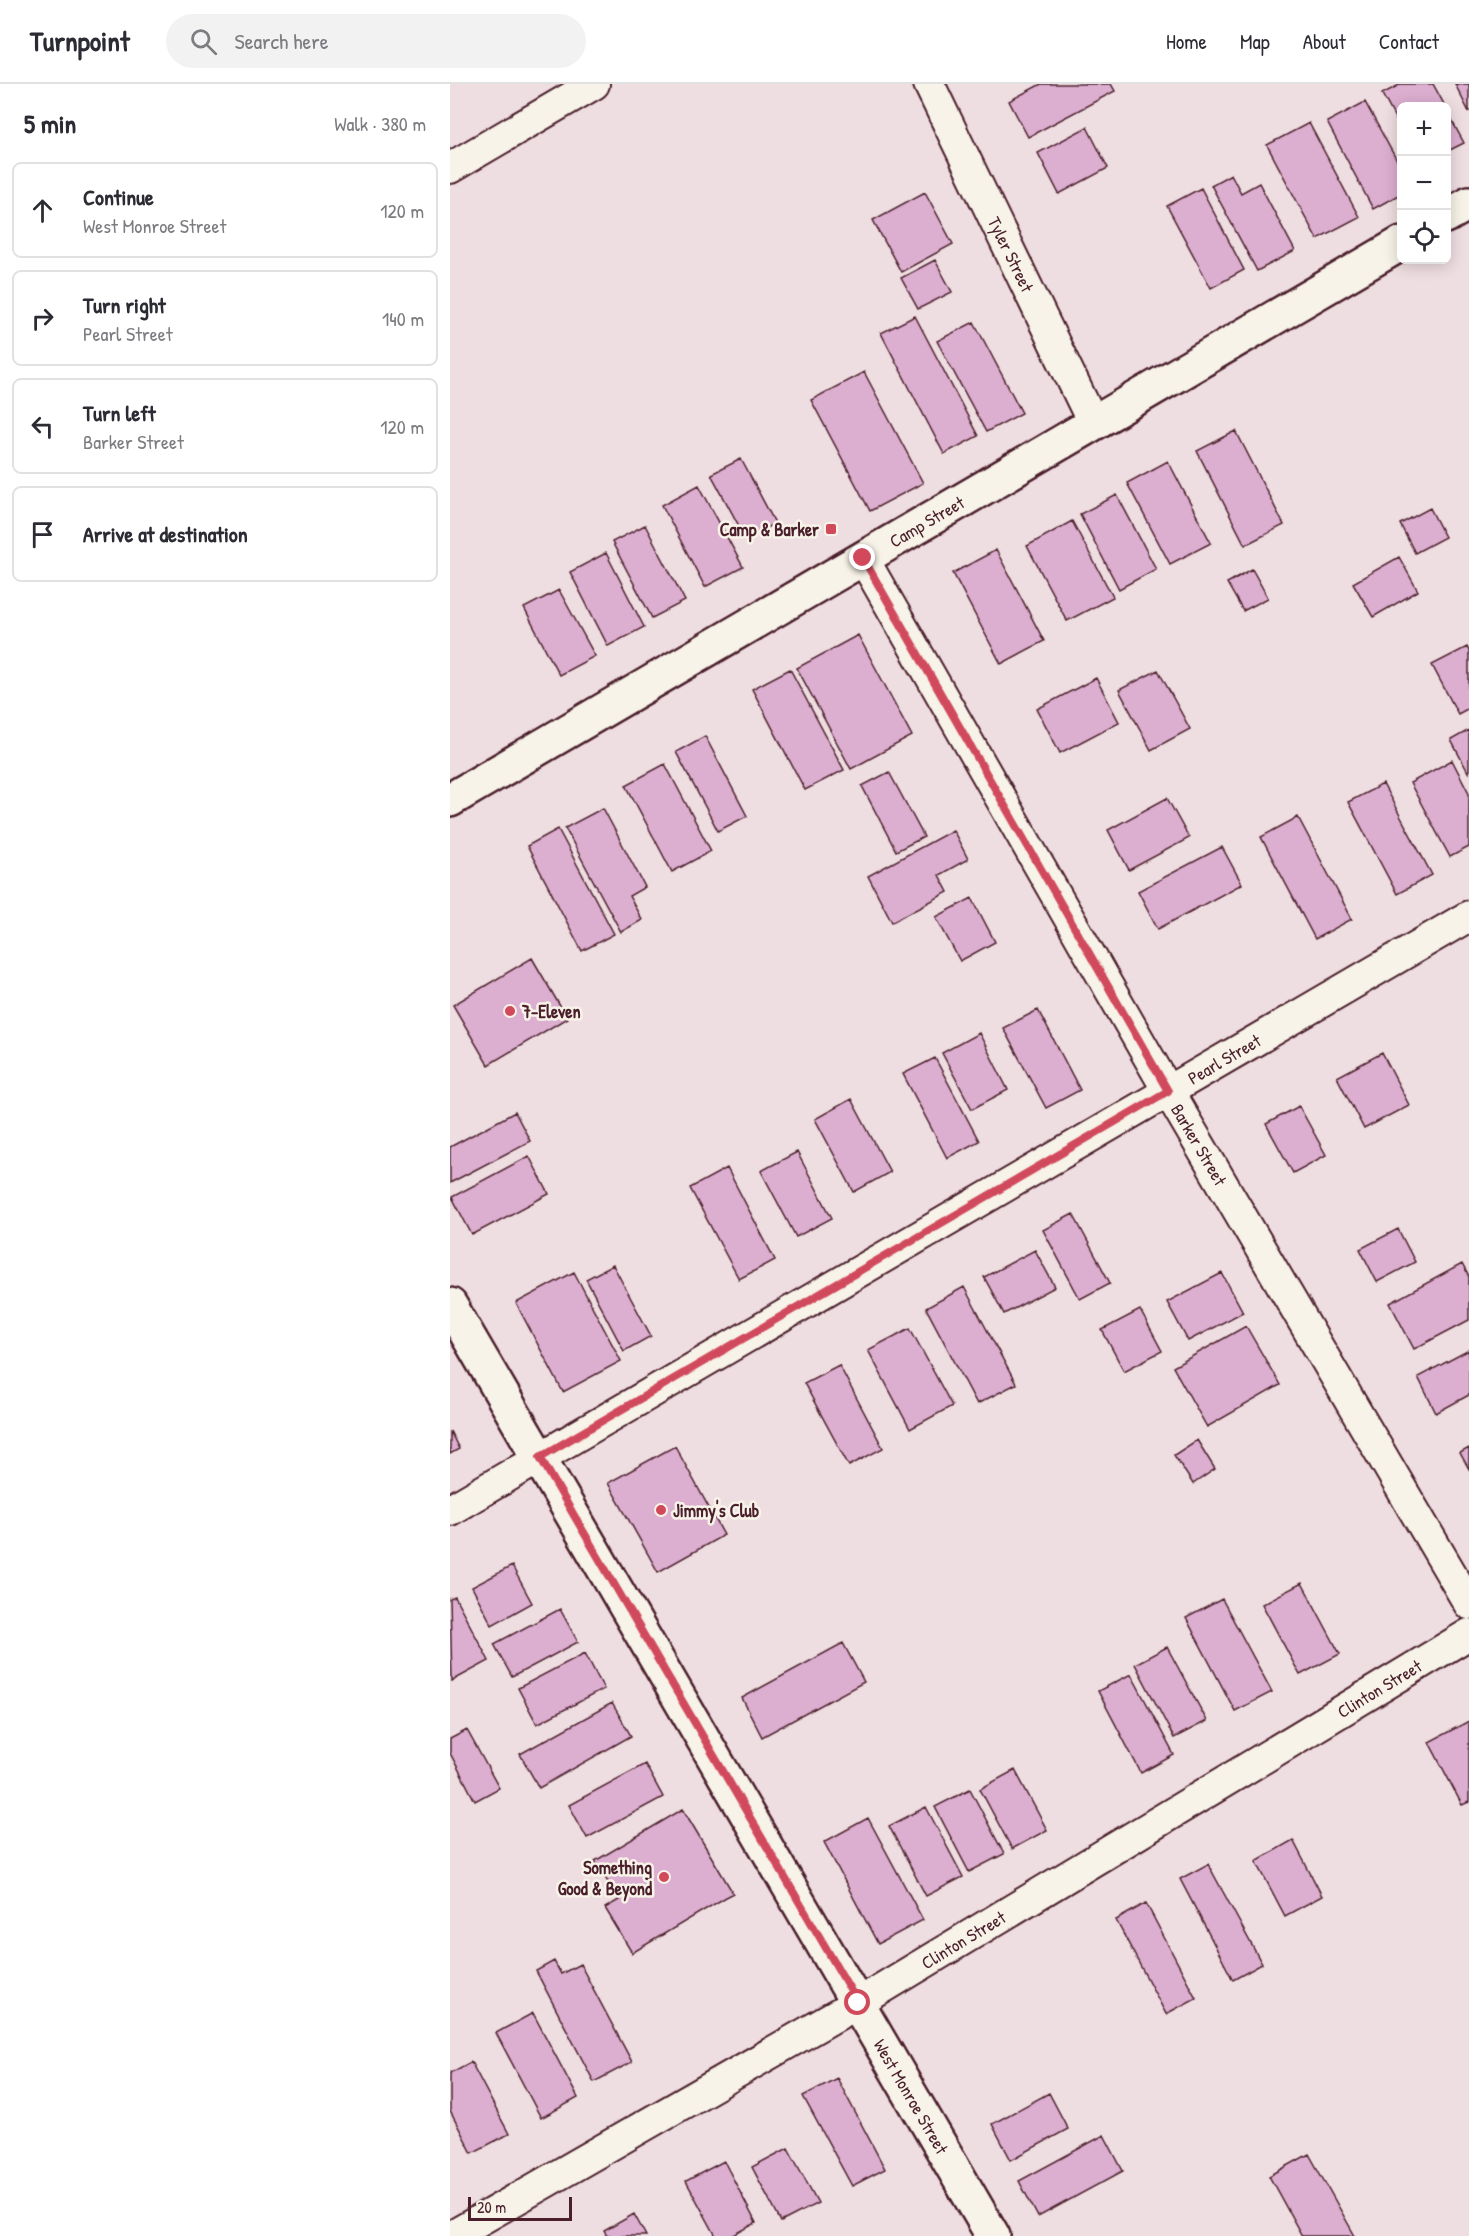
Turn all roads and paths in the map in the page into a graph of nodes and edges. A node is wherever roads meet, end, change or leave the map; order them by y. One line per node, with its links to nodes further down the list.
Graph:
1 (594, 84): 3 (street)
2 (929, 84): 7 (street, Tyler Street)
3 (450, 168)
4 (1469, 203): 5 (street)
5 (1451, 213)
6 (1397, 245): 7 (street, Camp Street)
7 (1093, 423): 8 (street, Camp Street)
8 (863, 558): 9 (street, Camp Street); 11 (street, Barker Street)
9 (450, 800)
10 (1469, 916): 11 (street, Pearl Street)
11 (1168, 1091): 13 (street, Pearl Street); 15 (street, Barker Street)
12 (450, 1305): 13 (street, West Monroe Street)
13 (540, 1457): 14 (street, Pearl Street); 17 (street, West Monroe Street)
14 (450, 1510)
15 (1469, 1604)
16 (1469, 1634): 17 (street, Clinton Street)
17 (858, 2003): 18 (street, Clinton Street); 19 (street, West Monroe Street)
18 (452, 2236)
19 (993, 2236)

